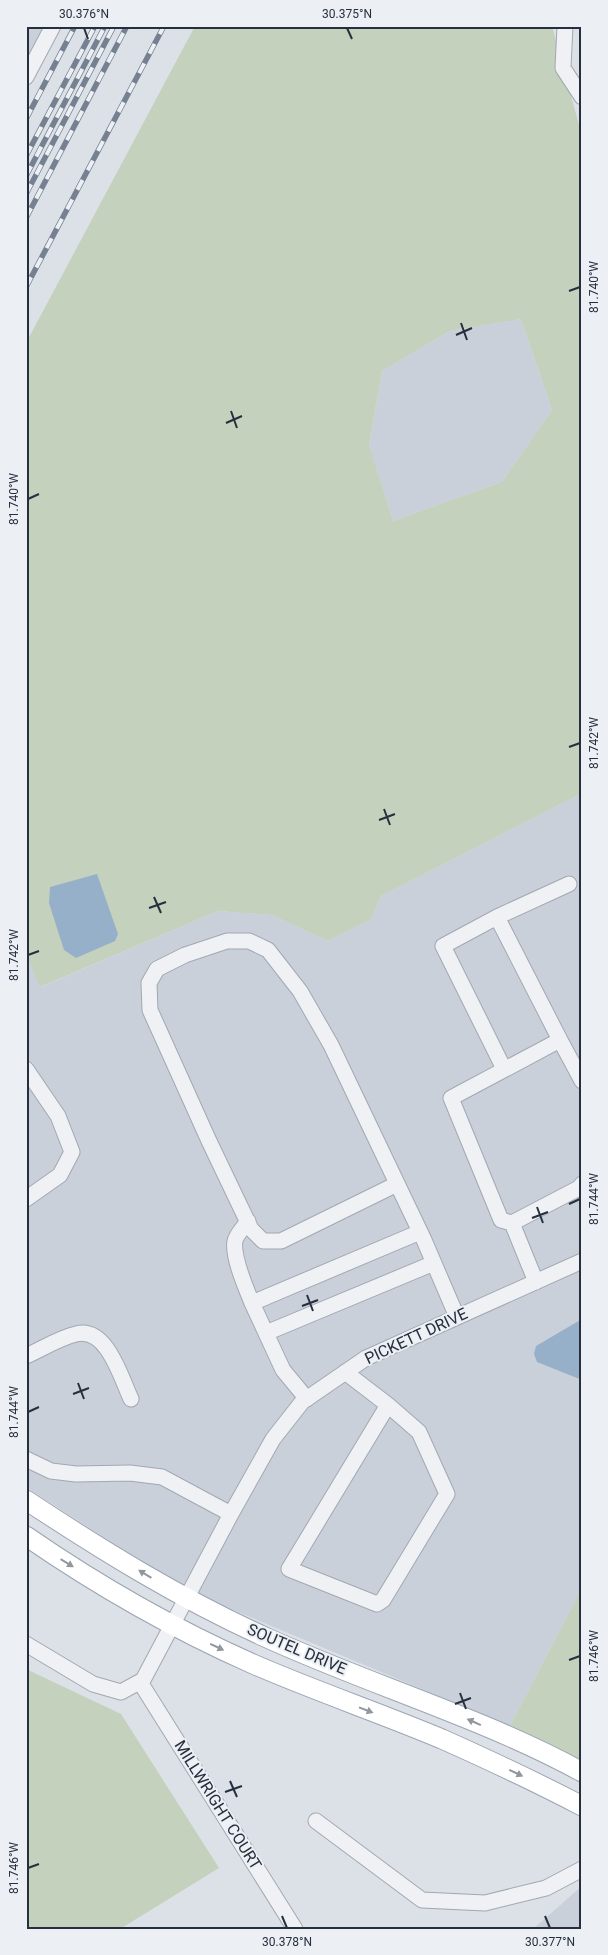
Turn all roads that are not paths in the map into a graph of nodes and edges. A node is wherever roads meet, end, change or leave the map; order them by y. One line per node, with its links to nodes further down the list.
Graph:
1 (53, 26): 3 (street)
2 (565, 26): 4 (street)
3 (26, 77)
4 (582, 97)
5 (569, 884): 6 (street)
6 (497, 917): 7 (street); 9 (street)
7 (560, 1040): 9 (street); 10 (street)
8 (26, 1069): 13 (street)
9 (504, 1069): 15 (street)
10 (582, 1081)
11 (397, 1184): 14 (street); 14 (street); 16 (street)
12 (582, 1184): 15 (street)
13 (26, 1199)
14 (248, 1221): 20 (street)
15 (512, 1223): 19 (street)
16 (420, 1232): 18 (street); 20 (street)
17 (582, 1262): 19 (street, PICKETT DRIVE)
18 (434, 1263): 21 (street); 22 (street)
19 (536, 1282): 21 (street, PICKETT DRIVE)
20 (252, 1303): 22 (street)
21 (457, 1318): 24 (street, PICKETT DRIVE)
22 (266, 1333): 26 (street)
23 (26, 1356): 25 (street)
24 (345, 1372): 26 (street, PICKETT DRIVE); 27 (street)
25 (131, 1399)
26 (307, 1399): 30 (street, PICKETT DRIVE)
27 (388, 1405): 27 (street)
28 (26, 1459): 30 (street)
29 (26, 1500): 32 (main road, SOUTEL DRIVE, one-way to 29)
30 (231, 1514): 32 (street, PICKETT DRIVE)
31 (26, 1536): 33 (main road, SOUTEL DRIVE, one-way to 33)
32 (187, 1599): 33 (street, PICKETT DRIVE); 36 (main road, SOUTEL DRIVE, one-way to 32)
33 (173, 1626): 35 (street, PICKETT DRIVE); 37 (main road, SOUTEL DRIVE, one-way to 37)
34 (26, 1644): 35 (street)
35 (140, 1682): 40 (street, MILLWRIGHT COURT)
36 (582, 1772)
37 (582, 1806)
38 (316, 1821): 39 (street)
39 (582, 1868)
40 (295, 1929)

